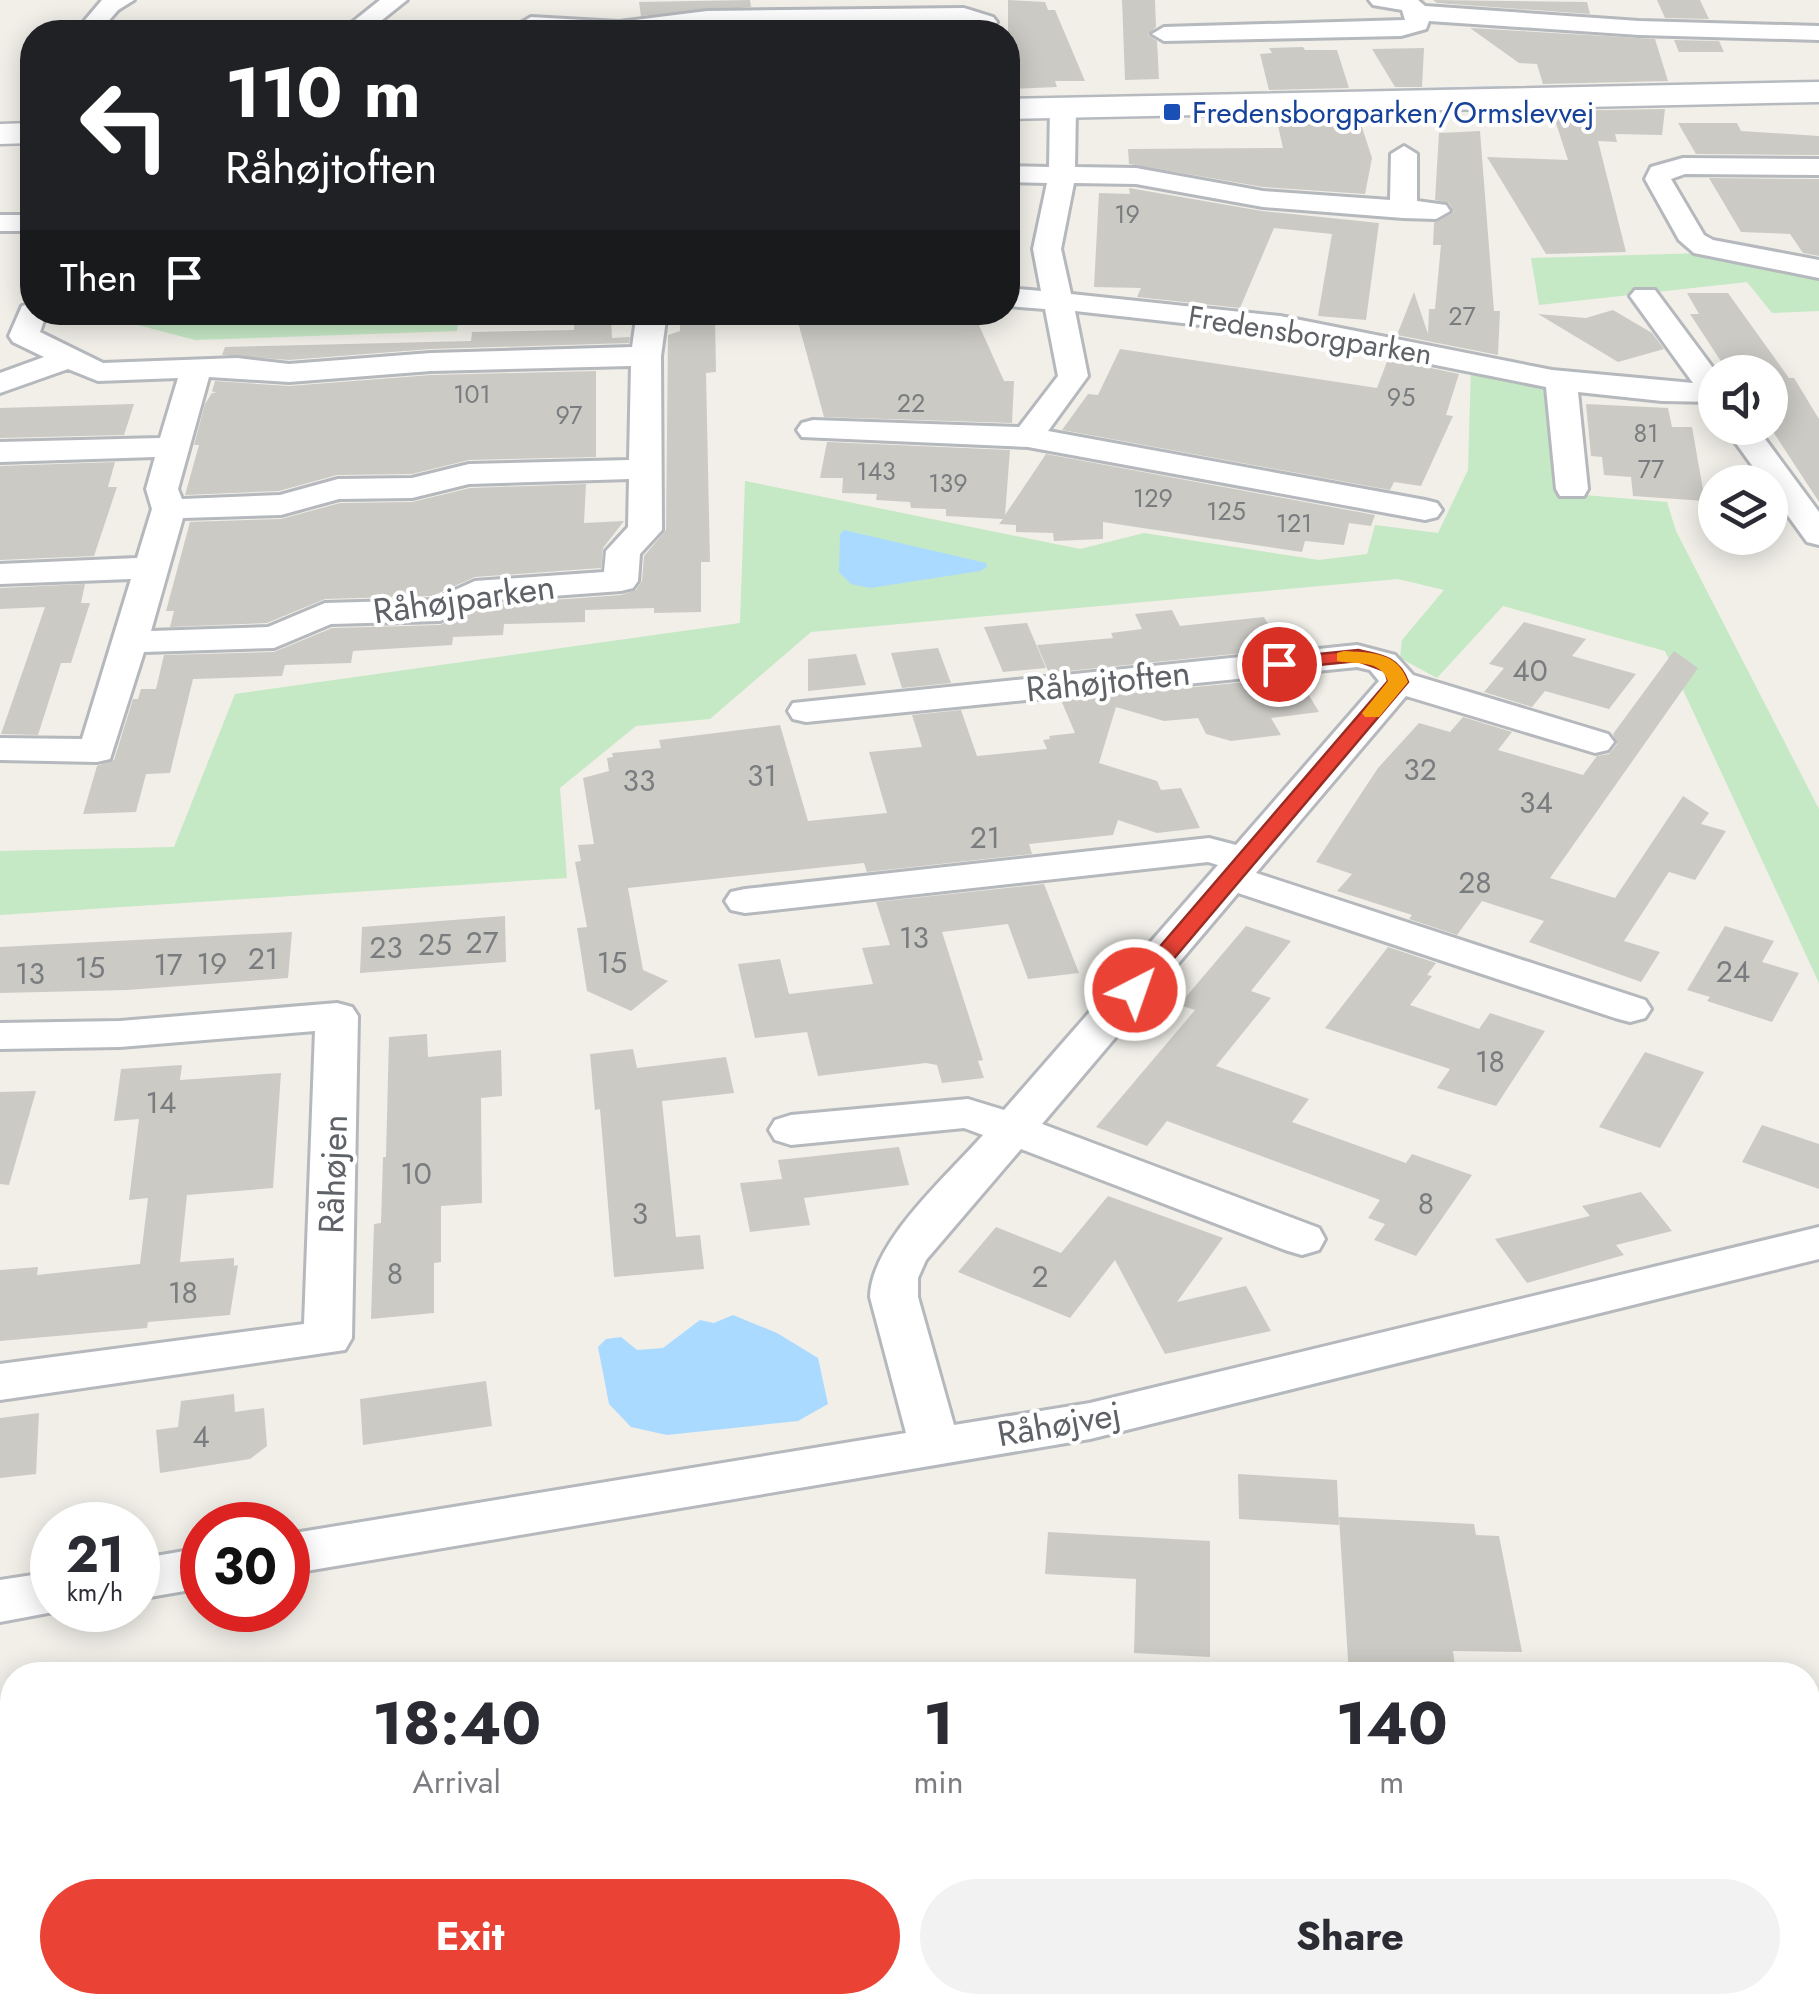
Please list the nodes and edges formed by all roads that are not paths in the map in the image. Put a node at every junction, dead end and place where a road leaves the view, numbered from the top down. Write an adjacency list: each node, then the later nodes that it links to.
1 (122, 0): 6 (street)
2 (395, 0): 7 (street)
3 (1381, 0): 5 (street)
4 (1623, 0): 12 (street)
5 (1418, 13): 12 (street); 14 (street)
6 (97, 20)
7 (368, 20)
8 (691, 20): 9 (street)
9 (730, 20)
10 (876, 20): 11 (street)
11 (978, 20)
12 (1639, 28): 13 (street)
13 (1819, 33)
14 (1164, 34)
15 (1819, 96): 16 (street)
16 (1063, 108): 17 (street); 21 (street)
17 (1020, 109)
18 (1404, 154): 22 (street)
19 (1819, 167): 24 (street)
20 (1020, 174): 21 (street)
21 (1062, 174): 22 (street); 27 (street)
22 (1402, 210): 23 (street)
23 (1436, 211)
24 (1819, 269)
25 (1645, 296): 33 (street, Fredensborgparken)
26 (1020, 299): 27 (street, Fredensborgparken)
27 (1057, 302): 34 (street, Fredensborgparken); 38 (street)
28 (28, 325): 31 (street)
29 (650, 325): 30 (street, Råhøjparken)
30 (646, 356): 32 (street); 42 (street, Råhøjparken)
31 (69, 358): 32 (street); 35 (street)
32 (196, 368): 40 (street)
33 (1698, 369)
34 (1561, 378): 36 (street, Fredensborgparken); 43 (street)
35 (0, 384)
36 (1698, 392)
37 (813, 430): 38 (street)
38 (1028, 437): 45 (street)
39 (1753, 445): 46 (street)
40 (173, 447): 41 (street); 44 (street)
41 (0, 452)
42 (645, 470): 44 (street); 49 (street, Råhøjparken)
43 (1572, 489)
44 (168, 509): 47 (street)
45 (1425, 510)
46 (1819, 535)
47 (152, 568): 48 (street); 49 (street)
48 (0, 574)
49 (131, 642): 53 (street)
50 (1398, 682): 51 (street, Råhøjtoften); 52 (street, Råhøjtoften); 54 (street)
51 (806, 711)
52 (1595, 742)
53 (0, 750)
54 (1239, 870): 55 (street); 56 (street); 58 (street)
55 (745, 902)
56 (1630, 1010)
57 (0, 1036): 62 (street, Råhøjen)
58 (1014, 1129): 59 (street); 60 (street); 63 (street)
59 (791, 1130)
60 (1302, 1238)
61 (1819, 1243): 63 (street, Råhøjvej)
62 (0, 1382)
63 (934, 1444): 64 (street, Råhøjvej)
64 (310, 1550)
65 (30, 1596): 66 (street)
66 (0, 1601)

